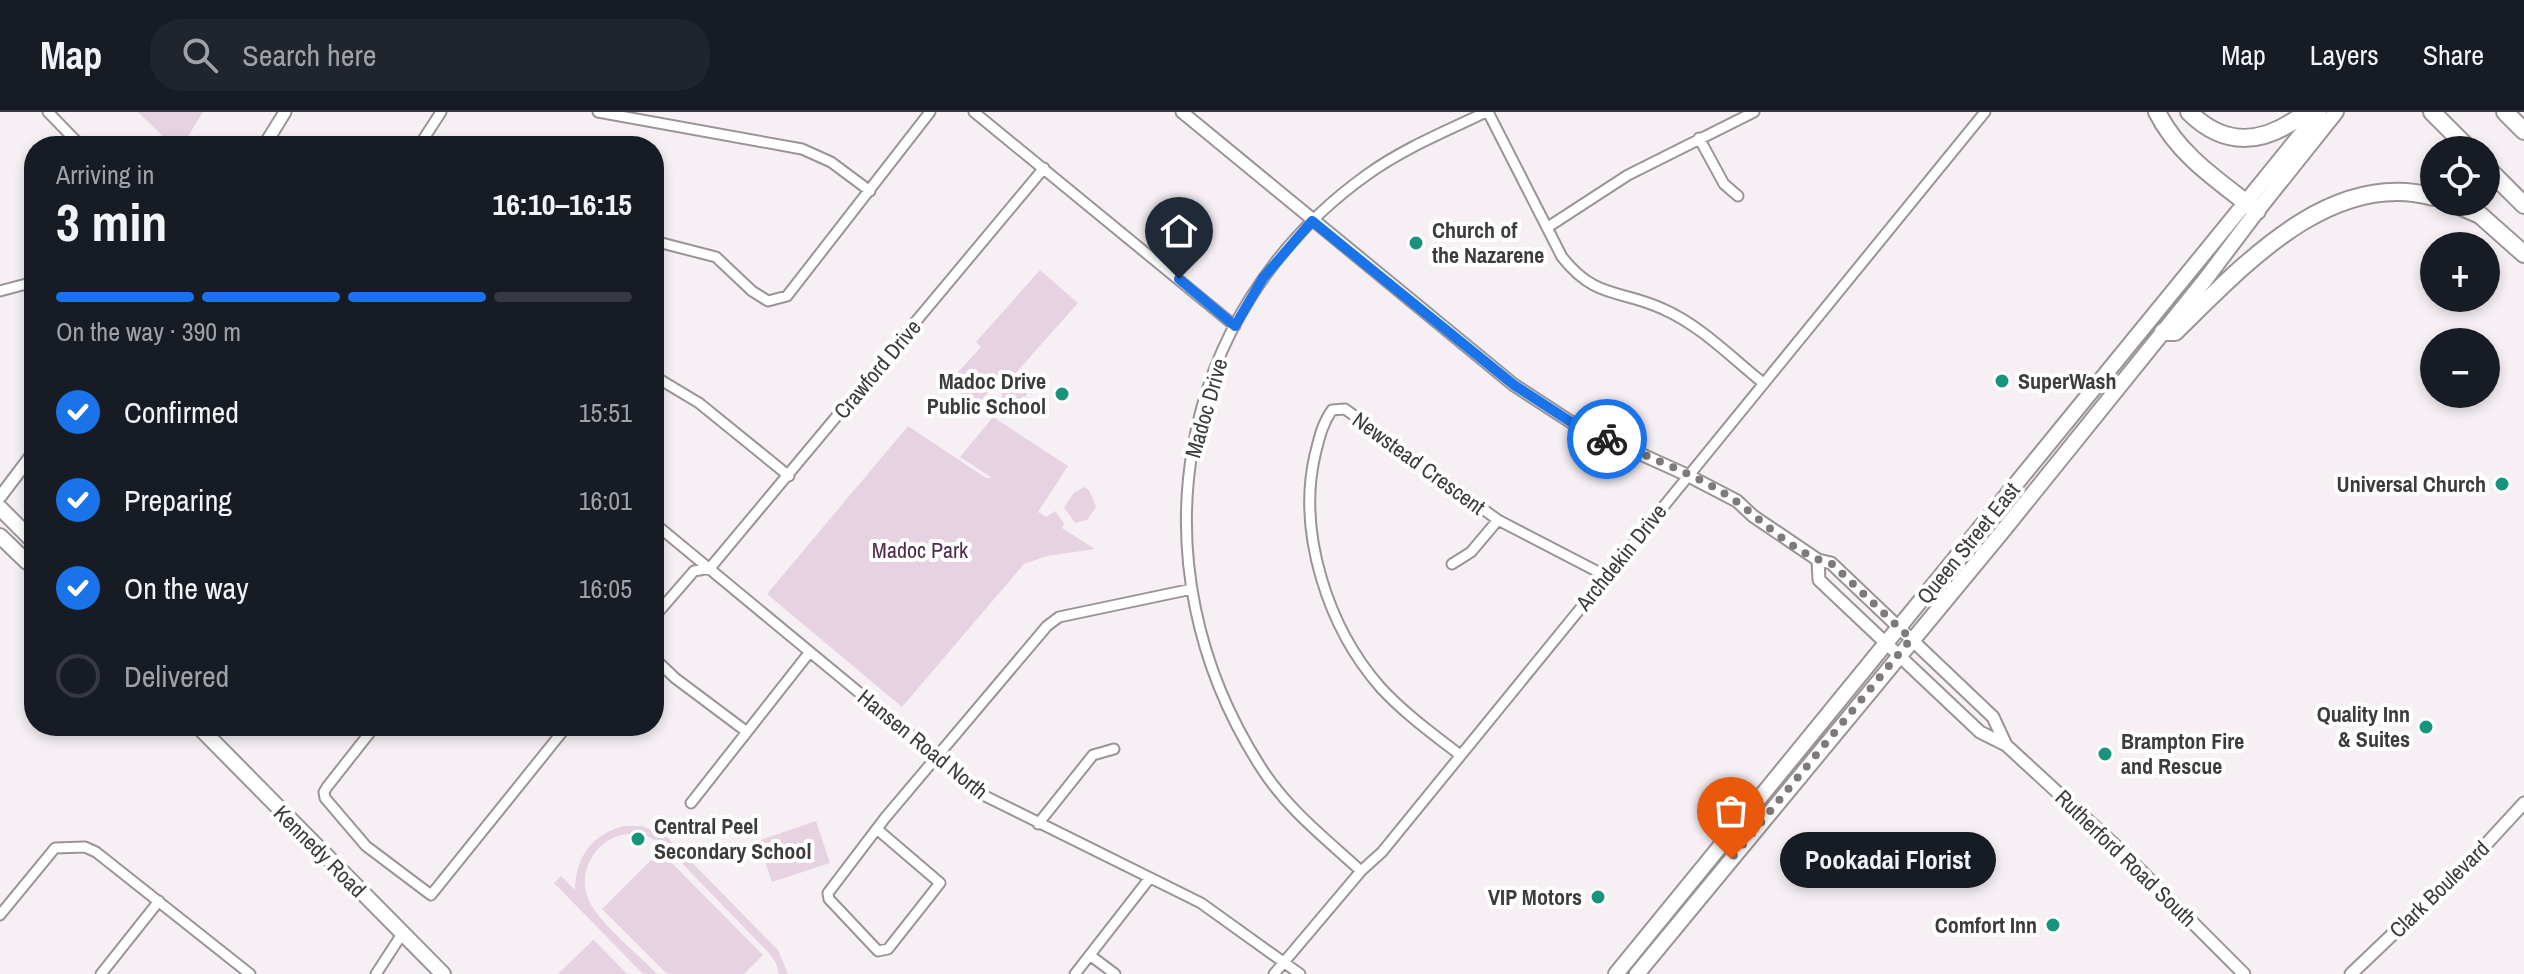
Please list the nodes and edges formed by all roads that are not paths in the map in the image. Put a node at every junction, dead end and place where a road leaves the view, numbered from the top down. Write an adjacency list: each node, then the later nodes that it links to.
1 (48, 112): 19 (street)
2 (285, 112): 20 (street)
3 (441, 112): 21 (street)
4 (598, 112): 26 (street)
5 (930, 112): 26 (street)
6 (974, 112): 24 (street)
7 (1182, 112): 32 (street, Rutherford Road South)
8 (1487, 112): 32 (street, Madoc Drive); 33 (street)
9 (1754, 112): 23 (street)
10 (1985, 112): 41 (street, Archdekin Drive)
11 (2157, 112): 30 (highway)
12 (2189, 112): 13 (highway)
13 (2306, 112)
14 (2319, 112): 30 (main road, Queen Street East)
15 (2336, 112): 30 (main road, Queen Street East)
16 (2432, 112): 22 (highway)
17 (2505, 112): 18 (highway)
18 (2524, 131)
19 (71, 136)
20 (270, 136)
21 (425, 136)
22 (2456, 136)
23 (1699, 138): 28 (street); 33 (street)
24 (1044, 168): 38 (street); 44 (street, Crawford Drive)
25 (2500, 181): 29 (highway)
26 (870, 191): 34 (street)
27 (2420, 195): 39 (highway)
28 (1738, 196)
29 (2524, 205)
30 (2252, 206): 39 (main road, Queen Street East); 58 (main road, Queen Street East)
31 (2481, 216): 35 (highway)
32 (1312, 221): 38 (street, Madoc Drive); 43 (street, Rutherford Road South)
33 (1548, 227): 41 (street)
34 (664, 244)
35 (2524, 254)
36 (24, 285): 37 (street)
37 (0, 291)
38 (1235, 326): 56 (street, Madoc Drive)
39 (2163, 332): 59 (main road, Queen Street East)
40 (664, 382): 44 (street)
41 (1762, 382): 43 (street, Archdekin Drive)
42 (24, 465): 45 (street)
43 (1687, 475): 52 (street, Rutherford Road South); 55 (street, Archdekin Drive)
44 (789, 476): 54 (street, Crawford Drive)
45 (0, 497)
46 (0, 508): 49 (main road)
47 (1498, 520): 53 (street); 55 (street, Newstead Crescent); 70 (street, Newstead Crescent)
48 (664, 531): 54 (street, Hansen Road North)
49 (24, 532)
50 (0, 536): 51 (main road)
51 (24, 559)
52 (1818, 560): 58 (street, Rutherford Road South); 60 (street, Rutherford Road South)
53 (1452, 564)
54 (710, 568): 57 (street, Crawford Drive); 61 (street, Hansen Road North)
55 (1606, 576): 70 (street, Archdekin Drive)
56 (1192, 589): 71 (street); 76 (street, Madoc Drive)
57 (664, 606)
58 (1899, 627): 59 (street, Rutherford Road South); 60 (main road, Queen Street East)
59 (1911, 639): 62 (main road, Queen Street East); 68 (street, Rutherford Road South)
60 (1885, 643): 62 (street, Rutherford Road South); 91 (main road, Queen Street East)
61 (809, 653): 64 (street); 71 (street, Hansen Road North)
62 (1898, 656): 68 (street, Rutherford Road South); 92 (main road, Queen Street East)
63 (664, 668): 64 (street)
64 (747, 732): 72 (street)
65 (208, 736): 80 (main road, Kennedy Road)
66 (367, 736): 67 (street)
67 (559, 736)
68 (2006, 745): 93 (street, Rutherford Road South)
69 (1114, 749): 74 (street)
70 (1460, 755): 76 (street, Archdekin Drive)
71 (937, 758): 74 (street, Hansen Road North); 75 (street)
72 (691, 803)
73 (2524, 803): 94 (street, Clark Boulevard)
74 (1038, 824): 77 (street, Hansen Road North)
75 (878, 830): 75 (street)
76 (1361, 871): 82 (street, Archdekin Drive)
77 (1149, 879): 81 (street); 82 (street, Hansen Road North)
78 (159, 901): 79 (street); 83 (street); 84 (street)
79 (0, 915)
80 (402, 934): 85 (street); 86 (main road, Kennedy Road)
81 (1091, 956): 87 (street); 88 (street)
82 (1283, 962): 89 (street, Archdekin Drive); 90 (street, Hansen Road North)
83 (101, 974)
84 (250, 974)
85 (376, 974)
86 (443, 974)
87 (1075, 974)
88 (1115, 974)
89 (1274, 974)
90 (1300, 974)
91 (1616, 974)
92 (1637, 974)
93 (2244, 974)
94 (2351, 974)

